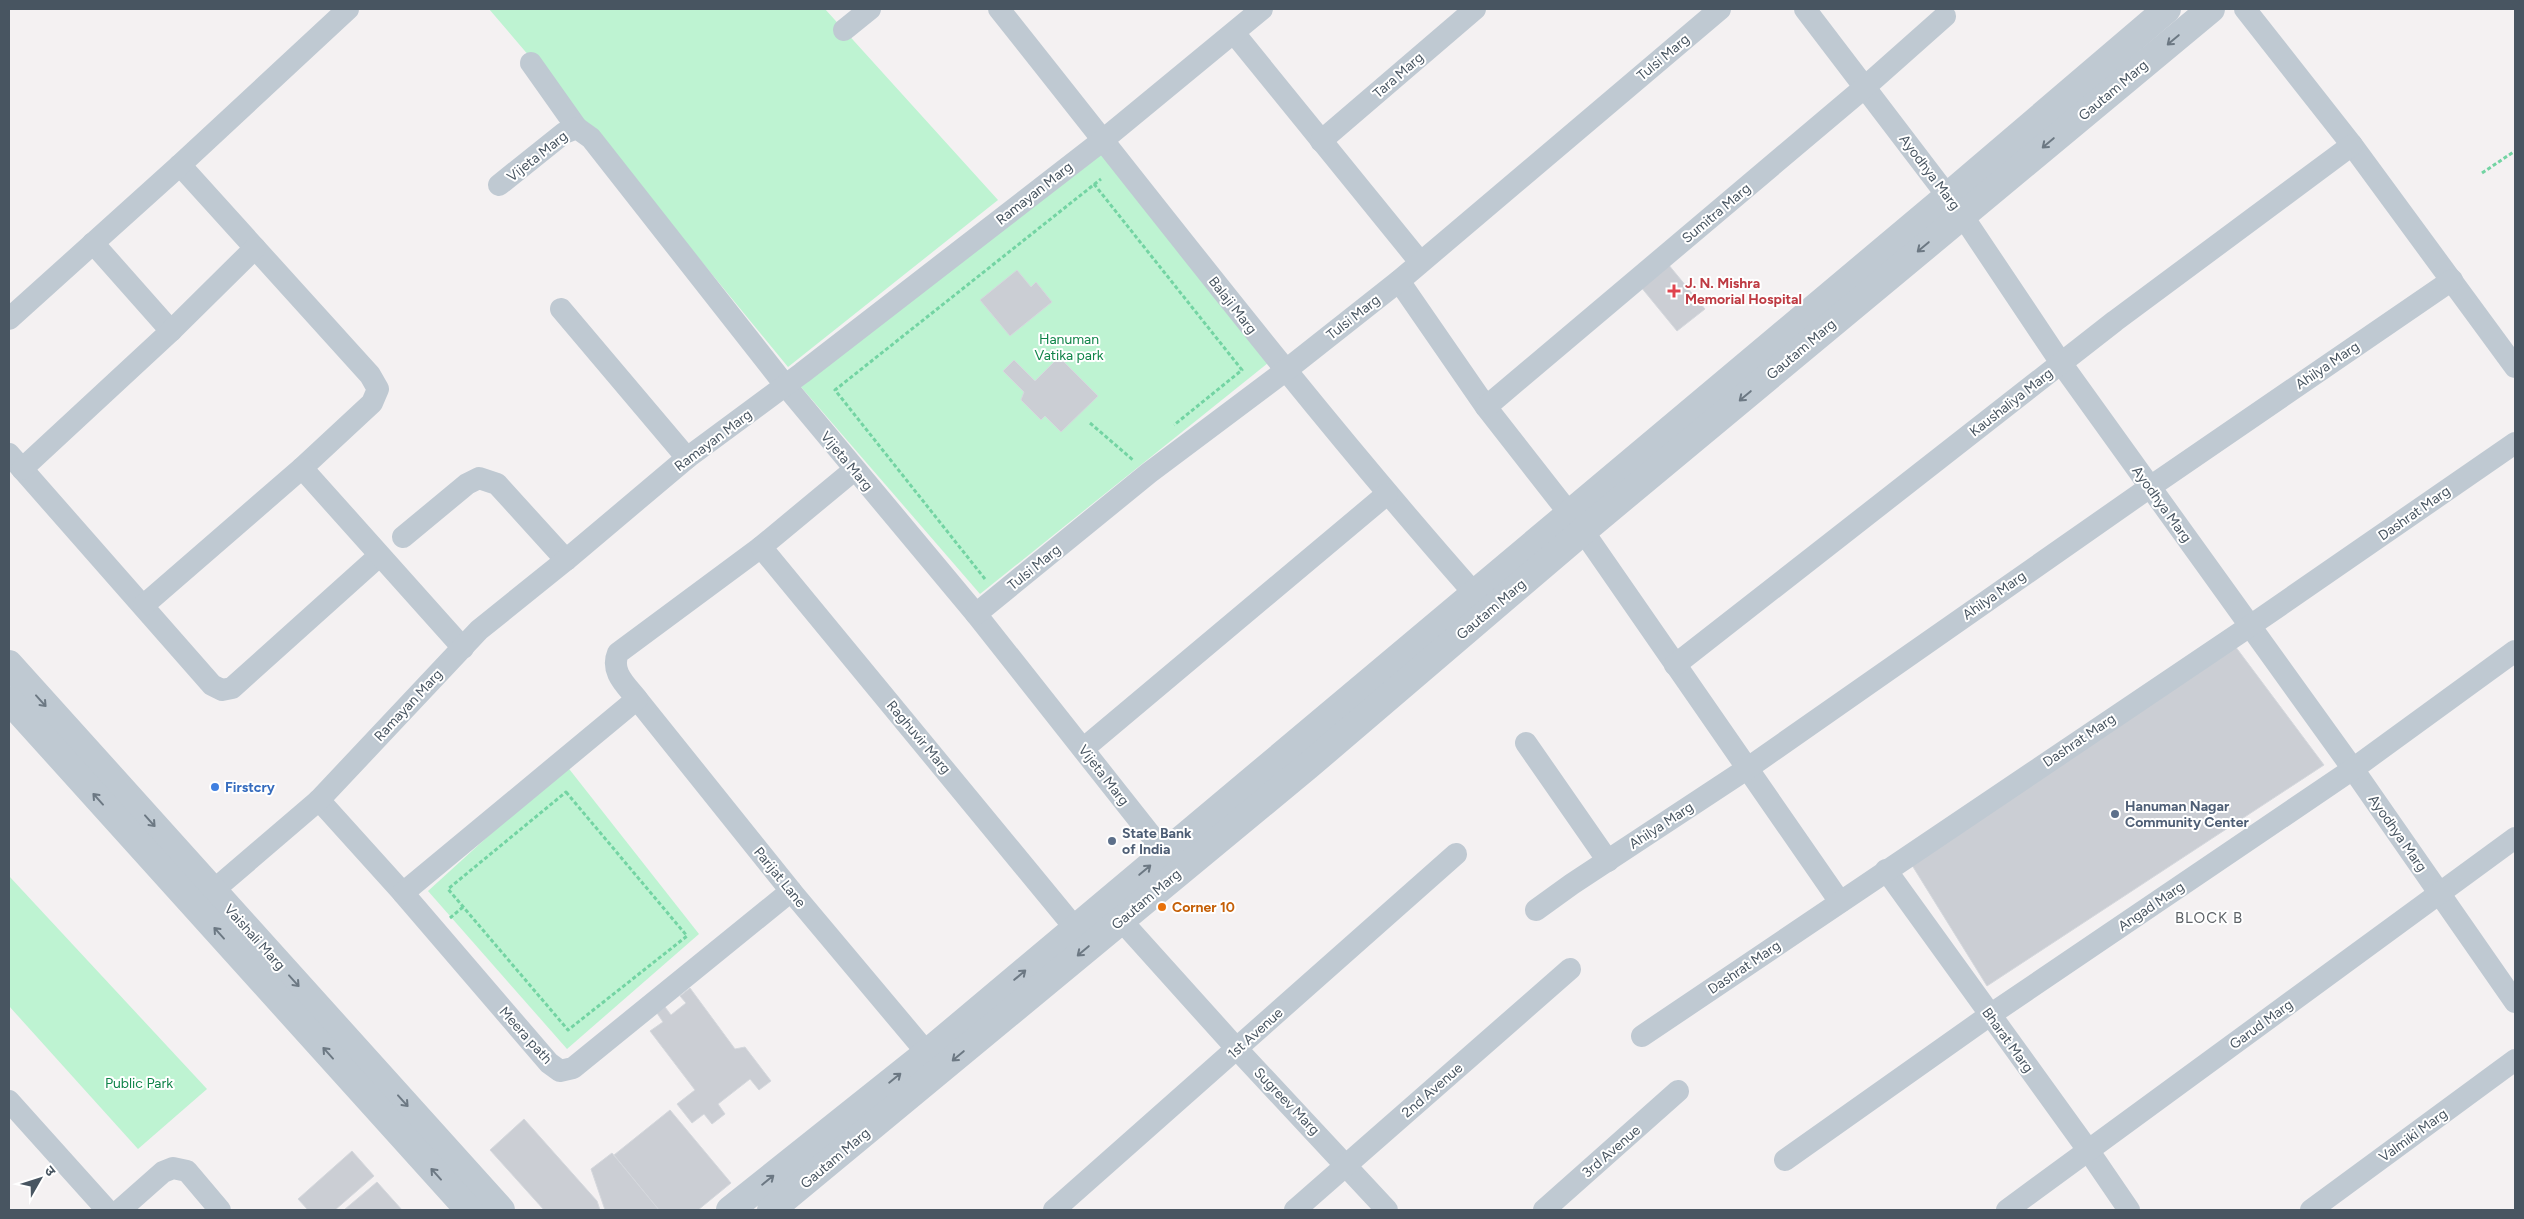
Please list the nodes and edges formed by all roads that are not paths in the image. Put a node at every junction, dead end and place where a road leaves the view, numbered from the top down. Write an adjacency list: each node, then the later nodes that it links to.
1 (348, 9): 20 (street)
2 (870, 9): 12 (street)
3 (999, 9): 17 (street, Balaji Marg)
4 (1262, 9): 13 (street, Ramayan Marg)
5 (1475, 9): 18 (street, Tara Marg)
6 (1720, 9): 25 (street, Tulsi Marg)
7 (1805, 9): 15 (street, Ayodhya Marg)
8 (2167, 9): 22 (street, Gautam Marg)
9 (2211, 9): 22 (street, Gautam Marg, one-way to 22)
10 (2245, 9): 19 (street)
11 (1944, 16): 15 (street, Sumitra Marg)
12 (844, 30)
13 (1234, 33): 17 (street, Ramayan Marg); 18 (street)
14 (531, 63): 16 (street)
15 (1865, 87): 22 (street, Ayodhya Marg); 35 (street, Sumitra Marg)
16 (577, 128): 21 (street, Vijeta Marg); 34 (street, Vijeta Marg)
17 (1104, 140): 33 (street, Balaji Marg); 34 (street, Ramayan Marg)
18 (1321, 141): 25 (street)
19 (2352, 145): 26 (street); 31 (street, Kaushaliya Marg)
20 (180, 165): 23 (street); 24 (street)
21 (499, 185)
22 (1955, 205): 31 (street, Ayodhya Marg); 43 (street, Gautam Marg)
23 (93, 243): 29 (street); 30 (street)
24 (255, 248): 30 (street); 39 (street)
25 (1420, 262): 27 (street, Tulsi Marg)
26 (2452, 280): 32 (street); 41 (street, Ahilya Marg)
27 (1399, 281): 33 (street, Tulsi Marg); 35 (street)
28 (561, 309): 37 (street)
29 (9, 319)
30 (171, 331): 38 (street)
31 (2061, 363): 41 (street, Ayodhya Marg); 55 (street, Kaushaliya Marg)
32 (2515, 366)
33 (1285, 371): 42 (street, Balaji Marg); 50 (street, Tulsi Marg)
34 (784, 386): 37 (street, Ramayan Marg); 40 (street, Vijeta Marg)
35 (1486, 407): 43 (street)
36 (2515, 443): 51 (street, Dashrat Marg)
37 (687, 458): 47 (street, Ramayan Marg)
38 (15, 462): 49 (street)
39 (302, 468): 46 (street); 49 (street)
40 (854, 470): 45 (street); 50 (street, Vijeta Marg)
41 (2150, 487): 51 (street, Ayodhya Marg); 60 (street, Ahilya Marg)
42 (1387, 494): 48 (street, Balaji Marg); 59 (street)
43 (1576, 522): 48 (street, Gautam Marg); 55 (street); 66 (street, Gautam Marg)
44 (404, 538): 47 (street)
45 (761, 547): 56 (street, Parijat Lane); 75 (street, Raghuvir Marg)
46 (379, 556): 49 (street); 52 (street)
47 (566, 560): 52 (street, Ramayan Marg)
48 (1474, 593): 66 (street, Gautam Marg)
49 (144, 605)
50 (976, 614): 59 (street, Vijeta Marg)
51 (2250, 626): 61 (street, Ayodhya Marg); 67 (street, Dashrat Marg)
52 (463, 648): 62 (street, Ramayan Marg)
53 (2515, 651): 61 (street, Angad Marg)
54 (9, 664): 71 (street, Vaishali Marg, one-way to 71)
55 (1675, 665): 60 (street)
56 (637, 699): 68 (street, Parijat Lane); 69 (street)
57 (9, 700): 71 (street, Vaishali Marg, one-way to 57)
58 (1526, 743): 65 (street)
59 (1083, 749): 66 (street, Vijeta Marg)
60 (1748, 768): 65 (street, Ahilya Marg); 72 (street)
61 (2353, 769): 70 (street, Ayodhya Marg); 78 (street, Angad Marg)
62 (319, 800): 69 (street, Meera path); 71 (street, Ramayan Marg)
63 (2515, 838): 70 (street, Garud Marg)
64 (1456, 854): 80 (street, 1st Avenue)
65 (1608, 861): 73 (street, Ahilya Marg)
66 (1172, 862): 74 (street, Gautam Marg)
67 (1886, 870): 72 (street, Dashrat Marg); 78 (street, Bharat Marg)
68 (791, 891): 69 (street, Meera path); 81 (street, Parijat Lane)
69 (403, 893)
70 (2441, 894): 77 (street, Ayodhya Marg); 85 (street, Garud Marg)
71 (204, 898): 91 (street, Vaishali Marg, one-way to 71); 92 (street, Vaishali Marg, one-way to 92)
72 (1840, 902): 79 (street, Dashrat Marg)
73 (1536, 910)
74 (1113, 912): 75 (street, Gautam Marg); 80 (street, Sugreev Marg); 94 (street, Gautam Marg, one-way to 94)
75 (1075, 928): 81 (street, Gautam Marg, one-way to 75)
76 (1570, 969): 87 (street, 2nd Avenue)
77 (2515, 1002)
78 (1990, 1015): 85 (street, Bharat Marg); 86 (street, Angad Marg)
79 (1642, 1036)
80 (1237, 1049): 87 (street, Sugreev Marg); 95 (street, 1st Avenue)
81 (927, 1053): 93 (street, Gautam Marg, one-way to 81)
82 (2515, 1060): 101 (street, Valmiki Marg)
83 (1678, 1092): 98 (street, 3rd Avenue)
84 (9, 1102): 88 (street)
85 (2088, 1150): 99 (street, Garud Marg); 100 (street, Bharat Marg)
86 (1785, 1160)
87 (1346, 1164): 96 (street, 2nd Avenue); 97 (street, Sugreev Marg)
88 (107, 1210)
89 (120, 1210): 90 (street)
90 (220, 1210)
91 (469, 1210)
92 (501, 1210)
93 (730, 1210)
94 (771, 1210)
95 (1054, 1210)
96 (1295, 1210)
97 (1388, 1210)
98 (1544, 1210)
99 (2007, 1210)
100 (2129, 1210)
101 (2311, 1210)

